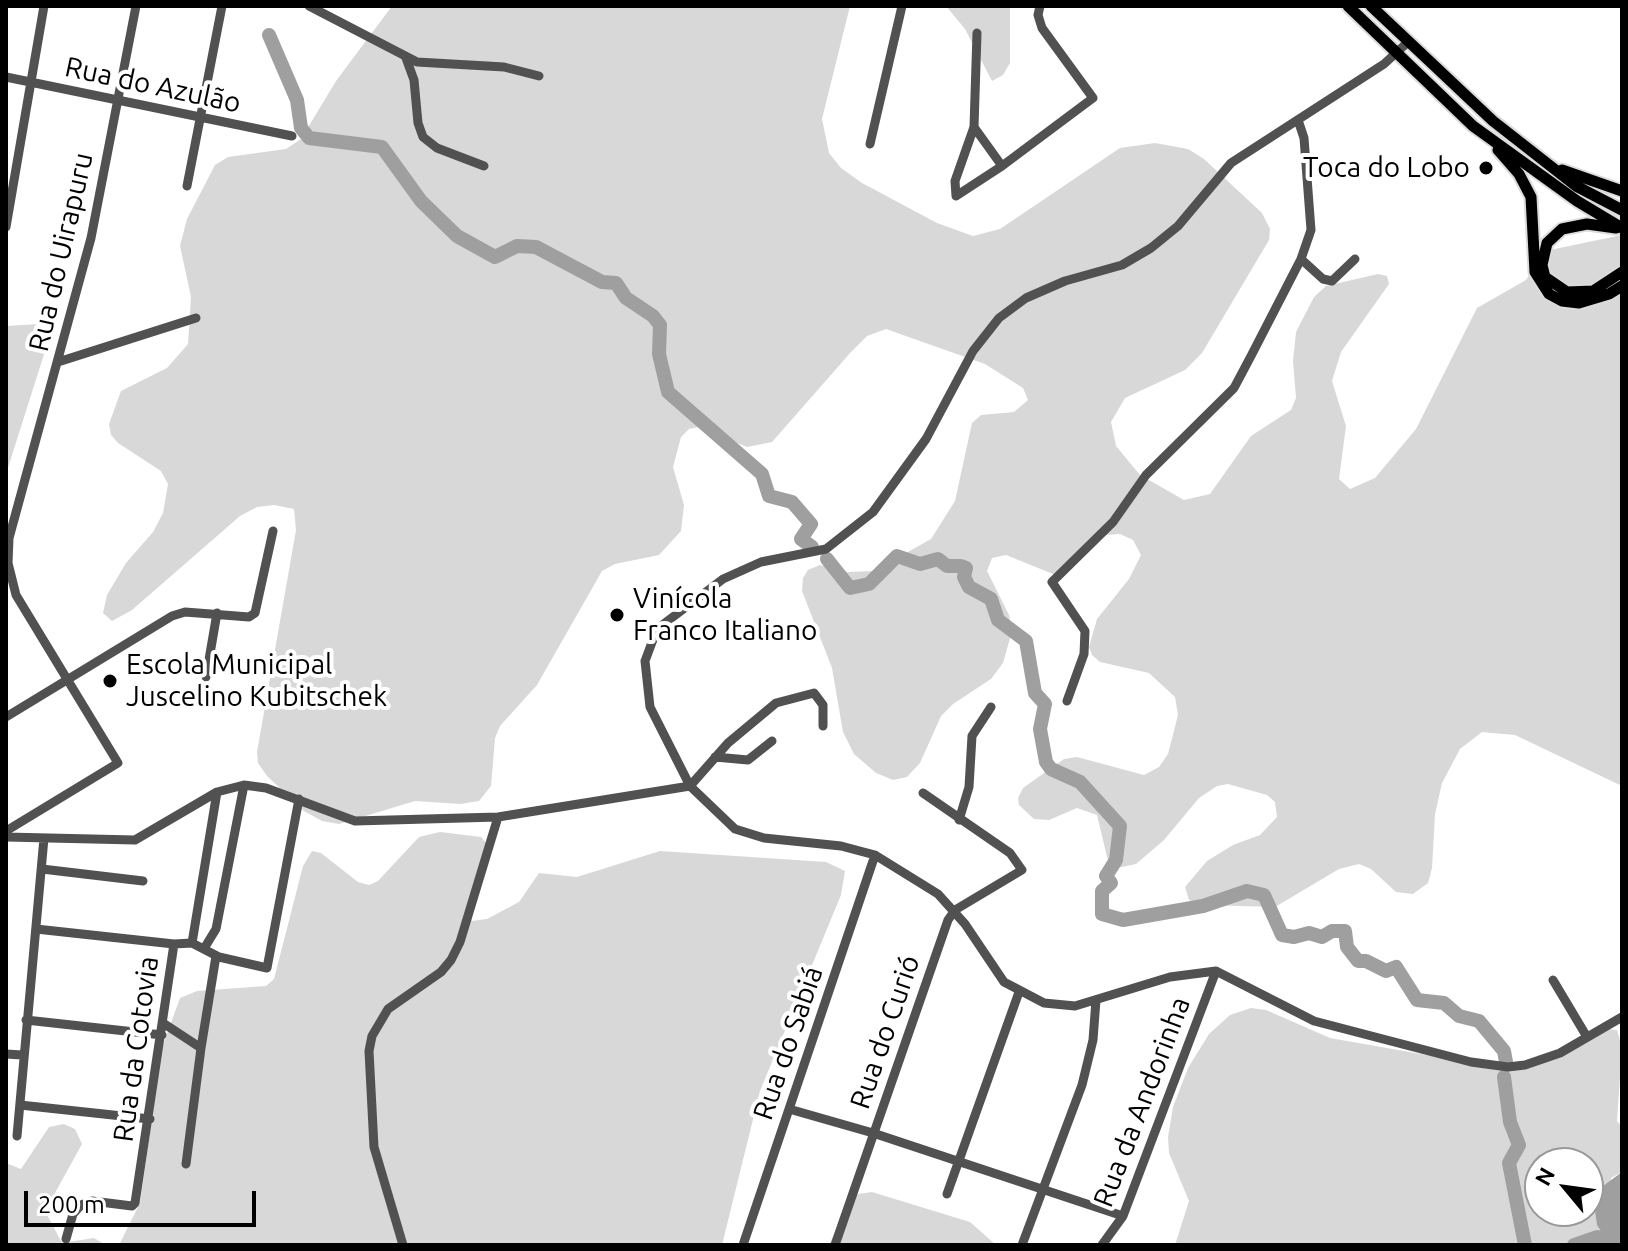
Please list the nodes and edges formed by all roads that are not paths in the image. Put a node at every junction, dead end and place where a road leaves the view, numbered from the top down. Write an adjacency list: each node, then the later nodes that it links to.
1 (44, 6): 15 (street)
2 (136, 6): 16 (street, Rua do Uirapuru)
3 (222, 6): 17 (street)
4 (309, 6): 12 (street)
5 (902, 6): 22 (street)
6 (1040, 6): 24 (street)
7 (1348, 6): 11 (main road)
8 (1371, 6): 10 (main road)
9 (977, 33): 19 (street)
10 (1408, 42): 11 (street); 25 (main road)
11 (1396, 54): 18 (street); 21 (main road)
12 (406, 58): 13 (street); 23 (street)
13 (539, 76)
14 (6, 77): 15 (street, Rua do Azulão)
15 (31, 83): 16 (street, Rua do Azulão); 29 (street)
16 (117, 99): 17 (street, Rua do Azulão); 36 (street, Rua do Uirapuru)
17 (201, 116): 20 (street, Rua do Azulão); 26 (street)
18 (1298, 120): 31 (street); 50 (street)
19 (974, 127): 24 (street); 24 (street)
20 (292, 136)
21 (1487, 137): 30 (main road); 34 (main road)
22 (870, 144)
23 (484, 166)
24 (1002, 166)
25 (1553, 167): 27 (main road); 28 (main road)
26 (187, 186)
27 (1622, 191)
28 (1622, 210)
29 (6, 227)
30 (1622, 228): 33 (main road)
31 (1301, 259): 32 (street); 43 (street)
32 (1355, 259)
33 (1622, 272)
34 (1622, 286)
35 (196, 318): 36 (street)
36 (58, 362): 38 (street, Rua do Uirapuru)
37 (273, 531): 40 (street)
38 (16, 595): 39 (street); 42 (street, Rua do Uirapuru)
39 (6, 601)
40 (217, 613): 41 (street); 42 (street)
41 (206, 677)
42 (67, 681): 45 (street); 56 (street, Rua do Uirapuru)
43 (1067, 701)
44 (991, 707): 55 (street)
45 (6, 717)
46 (823, 726): 48 (street)
47 (772, 741): 48 (street)
48 (715, 757): 50 (street)
49 (244, 785): 51 (street); 53 (street); 65 (street)
50 (690, 786): 54 (street); 58 (street)
51 (217, 792): 57 (street); 63 (street)
52 (923, 793): 55 (street)
53 (299, 799): 54 (street); 66 (street)
54 (498, 817): 90 (street)
55 (959, 820): 61 (street)
56 (6, 834): 57 (street)
57 (44, 838): 59 (street)
58 (875, 855): 61 (street); 80 (street, Rua do Sabiá)
59 (42, 869): 60 (street); 62 (street)
60 (143, 881)
61 (955, 910): 69 (street); 82 (street, Rua do Curió)
62 (36, 929): 64 (street); 72 (street)
63 (192, 943): 64 (street); 65 (street)
64 (174, 944): 73 (street, Rua da Cotovia)
65 (205, 947): 66 (street)
66 (216, 956): 76 (street)
67 (1216, 971): 70 (street); 75 (street); 88 (street, Rua da Andorinha)
68 (1553, 980): 75 (street)
69 (1019, 992): 70 (street); 84 (street)
70 (1096, 1000): 86 (street)
71 (1622, 1017): 75 (street)
72 (26, 1020): 74 (street); 78 (street)
73 (163, 1023): 74 (street, Rua da Cotovia); 76 (street)
74 (162, 1035): 81 (street, Rua da Cotovia)
75 (1587, 1037)
76 (201, 1048): 85 (street)
77 (6, 1054): 78 (street)
78 (22, 1055): 79 (street)
79 (20, 1105): 81 (street); 83 (street)
80 (789, 1109): 82 (street); 91 (street, Rua do Sabiá)
81 (150, 1119): 89 (street, Rua da Cotovia)
82 (873, 1133): 84 (street); 92 (street, Rua do Curió)
83 (17, 1136)
84 (958, 1162): 86 (street); 87 (street)
85 (186, 1164)
86 (1042, 1190): 88 (street); 93 (street)
87 (947, 1194)
88 (1123, 1216): 94 (street, Rua da Andorinha)
89 (66, 1239)
90 (403, 1245)
91 (743, 1245)
92 (835, 1245)
93 (1022, 1245)
94 (1102, 1245)

